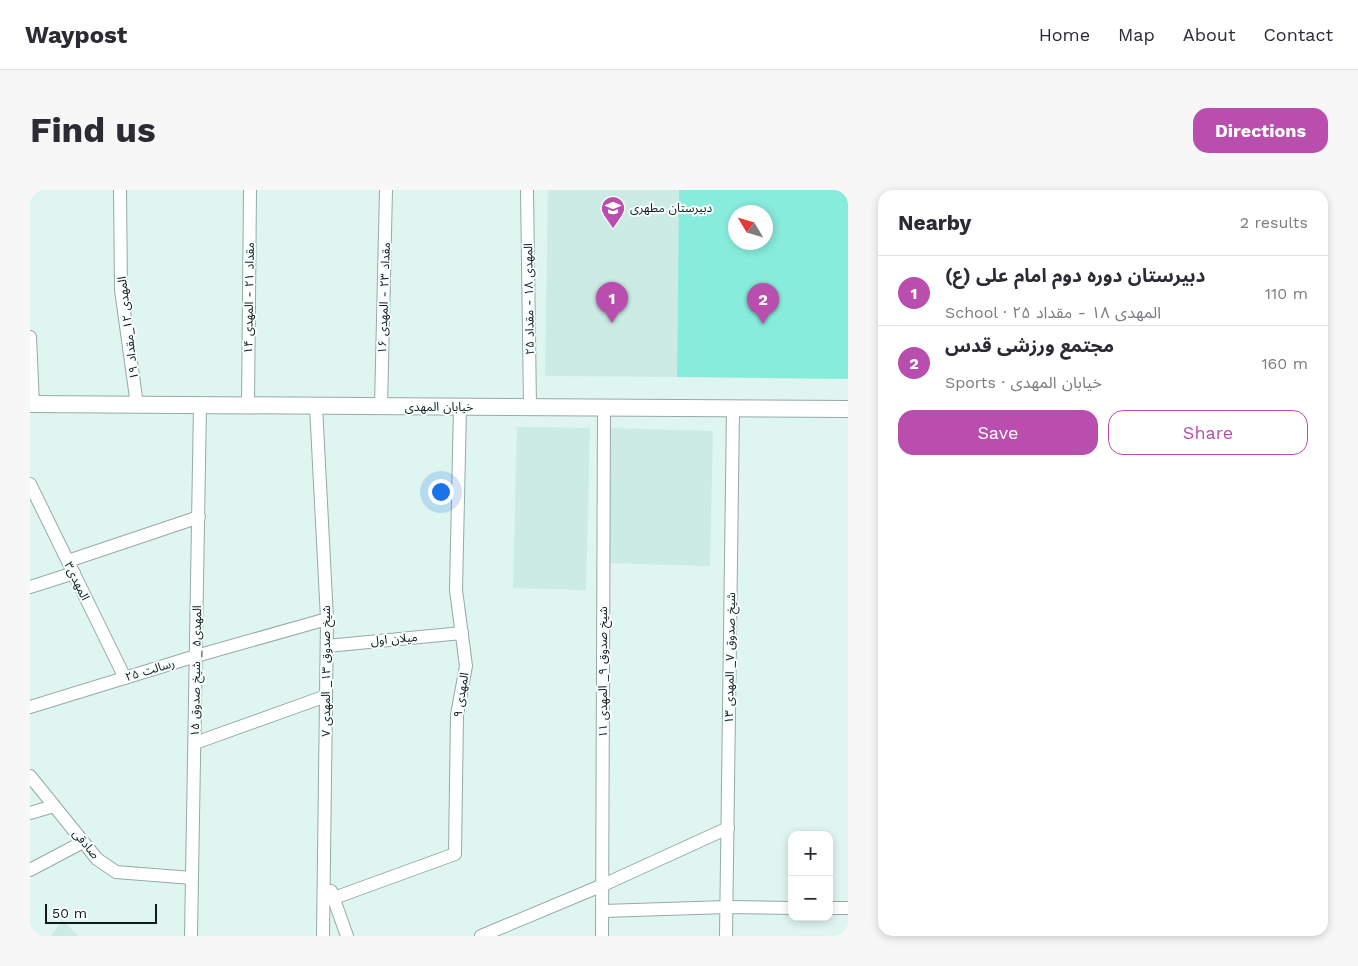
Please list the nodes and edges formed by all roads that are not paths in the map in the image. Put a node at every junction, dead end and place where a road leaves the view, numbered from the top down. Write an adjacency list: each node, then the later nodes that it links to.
1 (120, 190): 7 (street, المهدی ۱۲_مقداد ۱۹)
2 (250, 190): 9 (street, مقداد ۲۱ - المهدی ۱۴)
3 (386, 190): 11 (street, مقداد ۲۳ - المهدی ۱۶)
4 (527, 190): 13 (street, المهدی ۱۸ - مقداد ۲۵)
5 (30, 337): 6 (street)
6 (31, 404): 7 (street, خیابان المهدی)
7 (137, 405): 8 (street, خیابان المهدی)
8 (200, 405): 9 (street, خیابان المهدی); 18 (street, المهدی۵ _ شیخ صدوق ۱۵)
9 (248, 406): 10 (street, خیابان المهدی)
10 (316, 406): 11 (street, خیابان المهدی); 21 (street, شیخ صدوق ۱۳_ المهدی ۷)
11 (381, 406): 12 (street, خیابان المهدی)
12 (460, 407): 13 (street, خیابان المهدی); 22 (street, المهدی ۹)
13 (530, 407): 14 (street, خیابان المهدی)
14 (604, 408): 15 (street, خیابان المهدی); 37 (street, شیخ صدوق ۹_ المهدی ۱۱)
15 (733, 408): 16 (street, خیابان المهدی); 32 (street, شیخ صدوق ۷_ المهدی ۱۳)
16 (848, 409)
17 (30, 484): 19 (street, المهدی۳)
18 (198, 517): 19 (street); 24 (street, المهدی۵ _ شیخ صدوق ۱۵)
19 (71, 567): 20 (street); 25 (street, المهدی۳)
20 (30, 587)
21 (327, 619): 23 (street, شیخ صدوق ۱۳_ المهدی ۷); 24 (street, رسالت ۲۵)
22 (462, 633): 23 (street, میلان اول); 38 (street, المهدی ۹)
23 (327, 646): 26 (street, شیخ صدوق ۱۳_ المهدی ۷)
24 (196, 656): 25 (street, رسالت ۲۵); 28 (street, المهدی۵ _ شیخ صدوق ۱۵)
25 (125, 678): 27 (street, رسالت ۲۵)
26 (326, 696): 28 (street); 35 (street, شیخ صدوق ۱۳_ المهدی ۷)
27 (30, 707)
28 (195, 743): 36 (street, المهدی۵ _ شیخ صدوق ۱۵)
29 (30, 776): 30 (street, صادقی)
30 (54, 806): 31 (street); 33 (street, صادقی)
31 (30, 813)
32 (728, 828): 37 (street); 39 (street, شیخ صدوق ۷_ المهدی ۱۳)
33 (83, 842): 34 (street); 36 (street, صادقی)
34 (30, 870)
35 (324, 874): 38 (street); 45 (street, شیخ صدوق ۱۳_ المهدی ۷)
36 (192, 878): 44 (street, المهدی۵ _ شیخ صدوق ۱۵)
37 (603, 885): 43 (street, شیخ صدوق ۹_ المهدی ۱۱); 47 (street)
38 (334, 898): 46 (street)
39 (726, 907): 40 (street); 43 (street); 49 (street, شیخ صدوق ۷_ المهدی ۱۳)
40 (788, 908)
41 (833, 908): 42 (street)
42 (848, 908)
43 (602, 911): 48 (street, شیخ صدوق ۹_ المهدی ۱۱)
44 (192, 936)
45 (323, 936)
46 (347, 936)
47 (481, 936)
48 (602, 936)
49 (726, 936)

